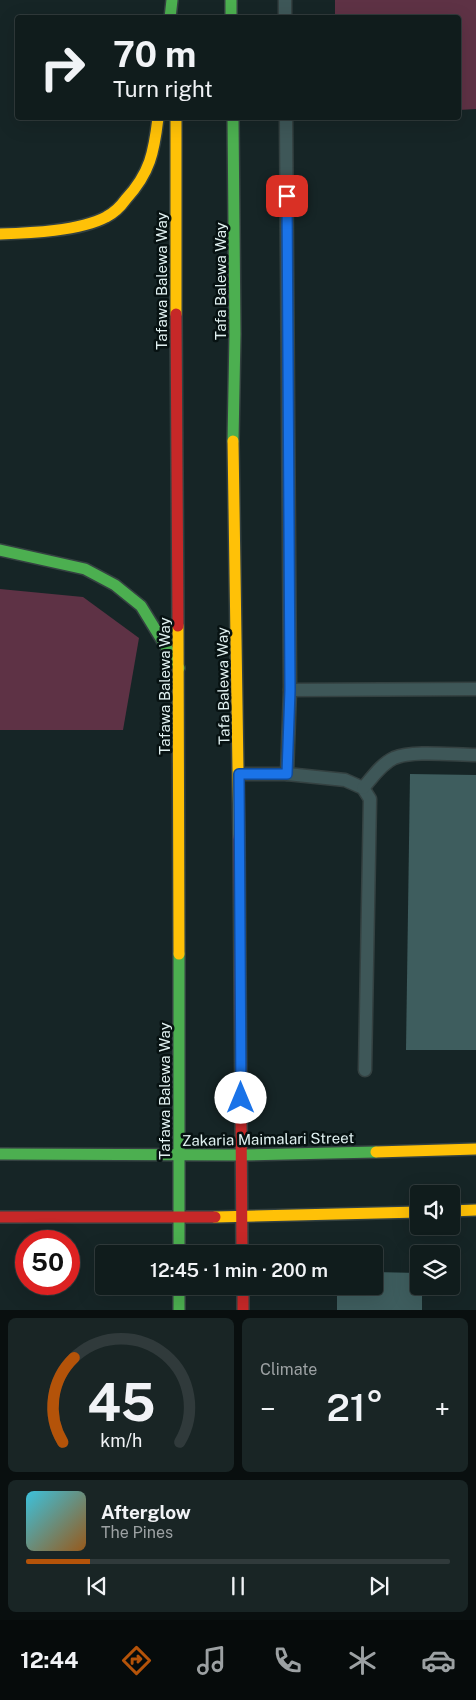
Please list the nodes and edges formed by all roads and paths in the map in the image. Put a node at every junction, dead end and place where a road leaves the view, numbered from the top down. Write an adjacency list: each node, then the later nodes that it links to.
1 (174, 0): 4 (main road); 5 (main road)
2 (231, 0): 6 (main road)
3 (285, 0): 7 (lane)
4 (171, 15)
5 (175, 15)
6 (231, 15)
7 (285, 15)
8 (158, 120): 12 (main road)
9 (176, 120): 14 (main road, Tafawa Balewa Way)
10 (233, 120): 18 (main road, Tafa Balewa Way)
11 (286, 120): 16 (lane)
12 (0, 234)
13 (0, 550): 14 (main road)
14 (180, 668): 25 (main road, Tafawa Balewa Way)
15 (476, 689): 16 (lane)
16 (290, 690): 19 (lane)
17 (476, 755): 20 (lane)
18 (239, 774): 19 (lane); 24 (main road, Tafa Balewa Way)
19 (287, 774): 20 (lane)
20 (363, 788): 21 (lane)
21 (365, 1070)
22 (476, 1149): 24 (main road, Zakaria Maimalari Street)
23 (0, 1154): 25 (main road, Zakaria Maimalari Street)
24 (242, 1155): 25 (main road, Zakaria Maimalari Street); 30 (main road, Tafa Balewa Way)
25 (179, 1156): 29 (main road, Tafawa Balewa Way)
26 (476, 1210): 27 (main road)
27 (460, 1211)
28 (410, 1212): 30 (main road)
29 (179, 1216): 30 (main road); 31 (main road); 32 (main road, Tafawa Balewa Way)
30 (242, 1216): 33 (main road, Tafa Balewa Way)
31 (0, 1217)
32 (179, 1245)
33 (242, 1245)
34 (179, 1295): 36 (main road)
35 (242, 1295): 37 (main road)
36 (179, 1310)
37 (243, 1310)

